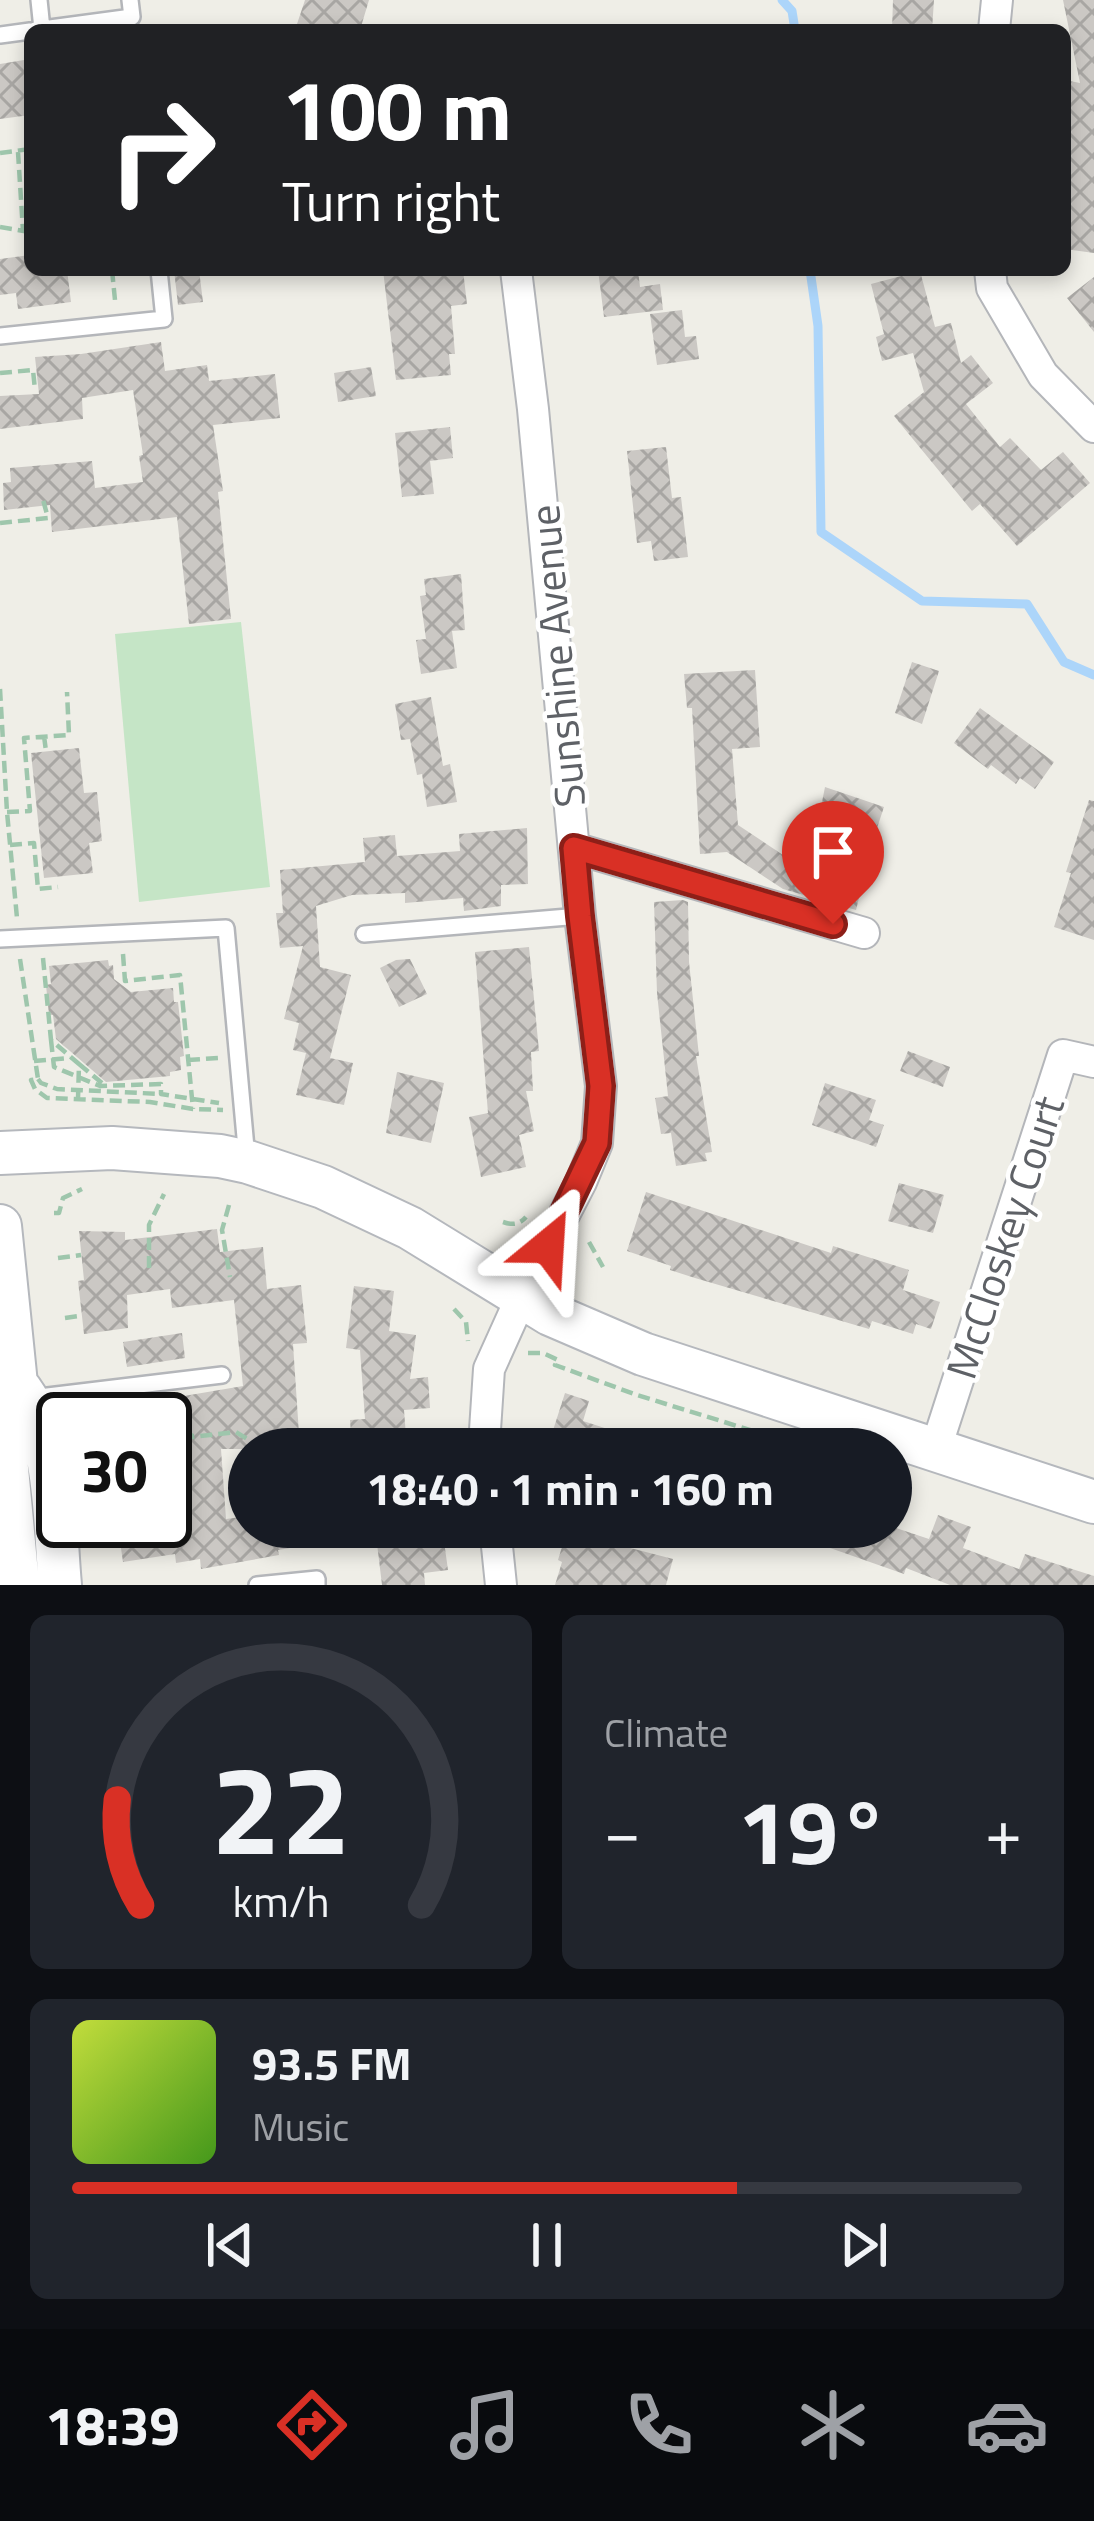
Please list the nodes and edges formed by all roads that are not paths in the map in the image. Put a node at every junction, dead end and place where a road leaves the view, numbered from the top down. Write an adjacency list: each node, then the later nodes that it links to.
1 (130, 0): 2 (lane)
2 (77, 24)
3 (160, 276): 6 (lane)
4 (517, 276): 8 (street, Sunshine Avenue)
5 (991, 276): 7 (street)
6 (0, 336)
7 (1094, 428)
8 (574, 848): 9 (street, Sunshine Avenue); 10 (street)
9 (580, 916): 11 (lane); 17 (street, Sunshine Avenue)
10 (864, 933)
11 (364, 934)
12 (0, 939): 15 (lane)
13 (1094, 1062): 21 (street, McCloskey Court)
14 (0, 1153): 15 (street)
15 (248, 1162): 17 (street)
16 (0, 1226): 19 (street)
17 (520, 1298): 20 (street, Sunshine Avenue); 21 (street)
18 (222, 1375): 19 (lane)
19 (22, 1391): 24 (street); 25 (street)
20 (485, 1428)
21 (935, 1451): 22 (street)
22 (1094, 1502)
23 (497, 1548): 28 (street)
24 (12, 1581)
25 (60, 1585)
26 (257, 1585): 27 (lane)
27 (317, 1585)
28 (501, 1585)

